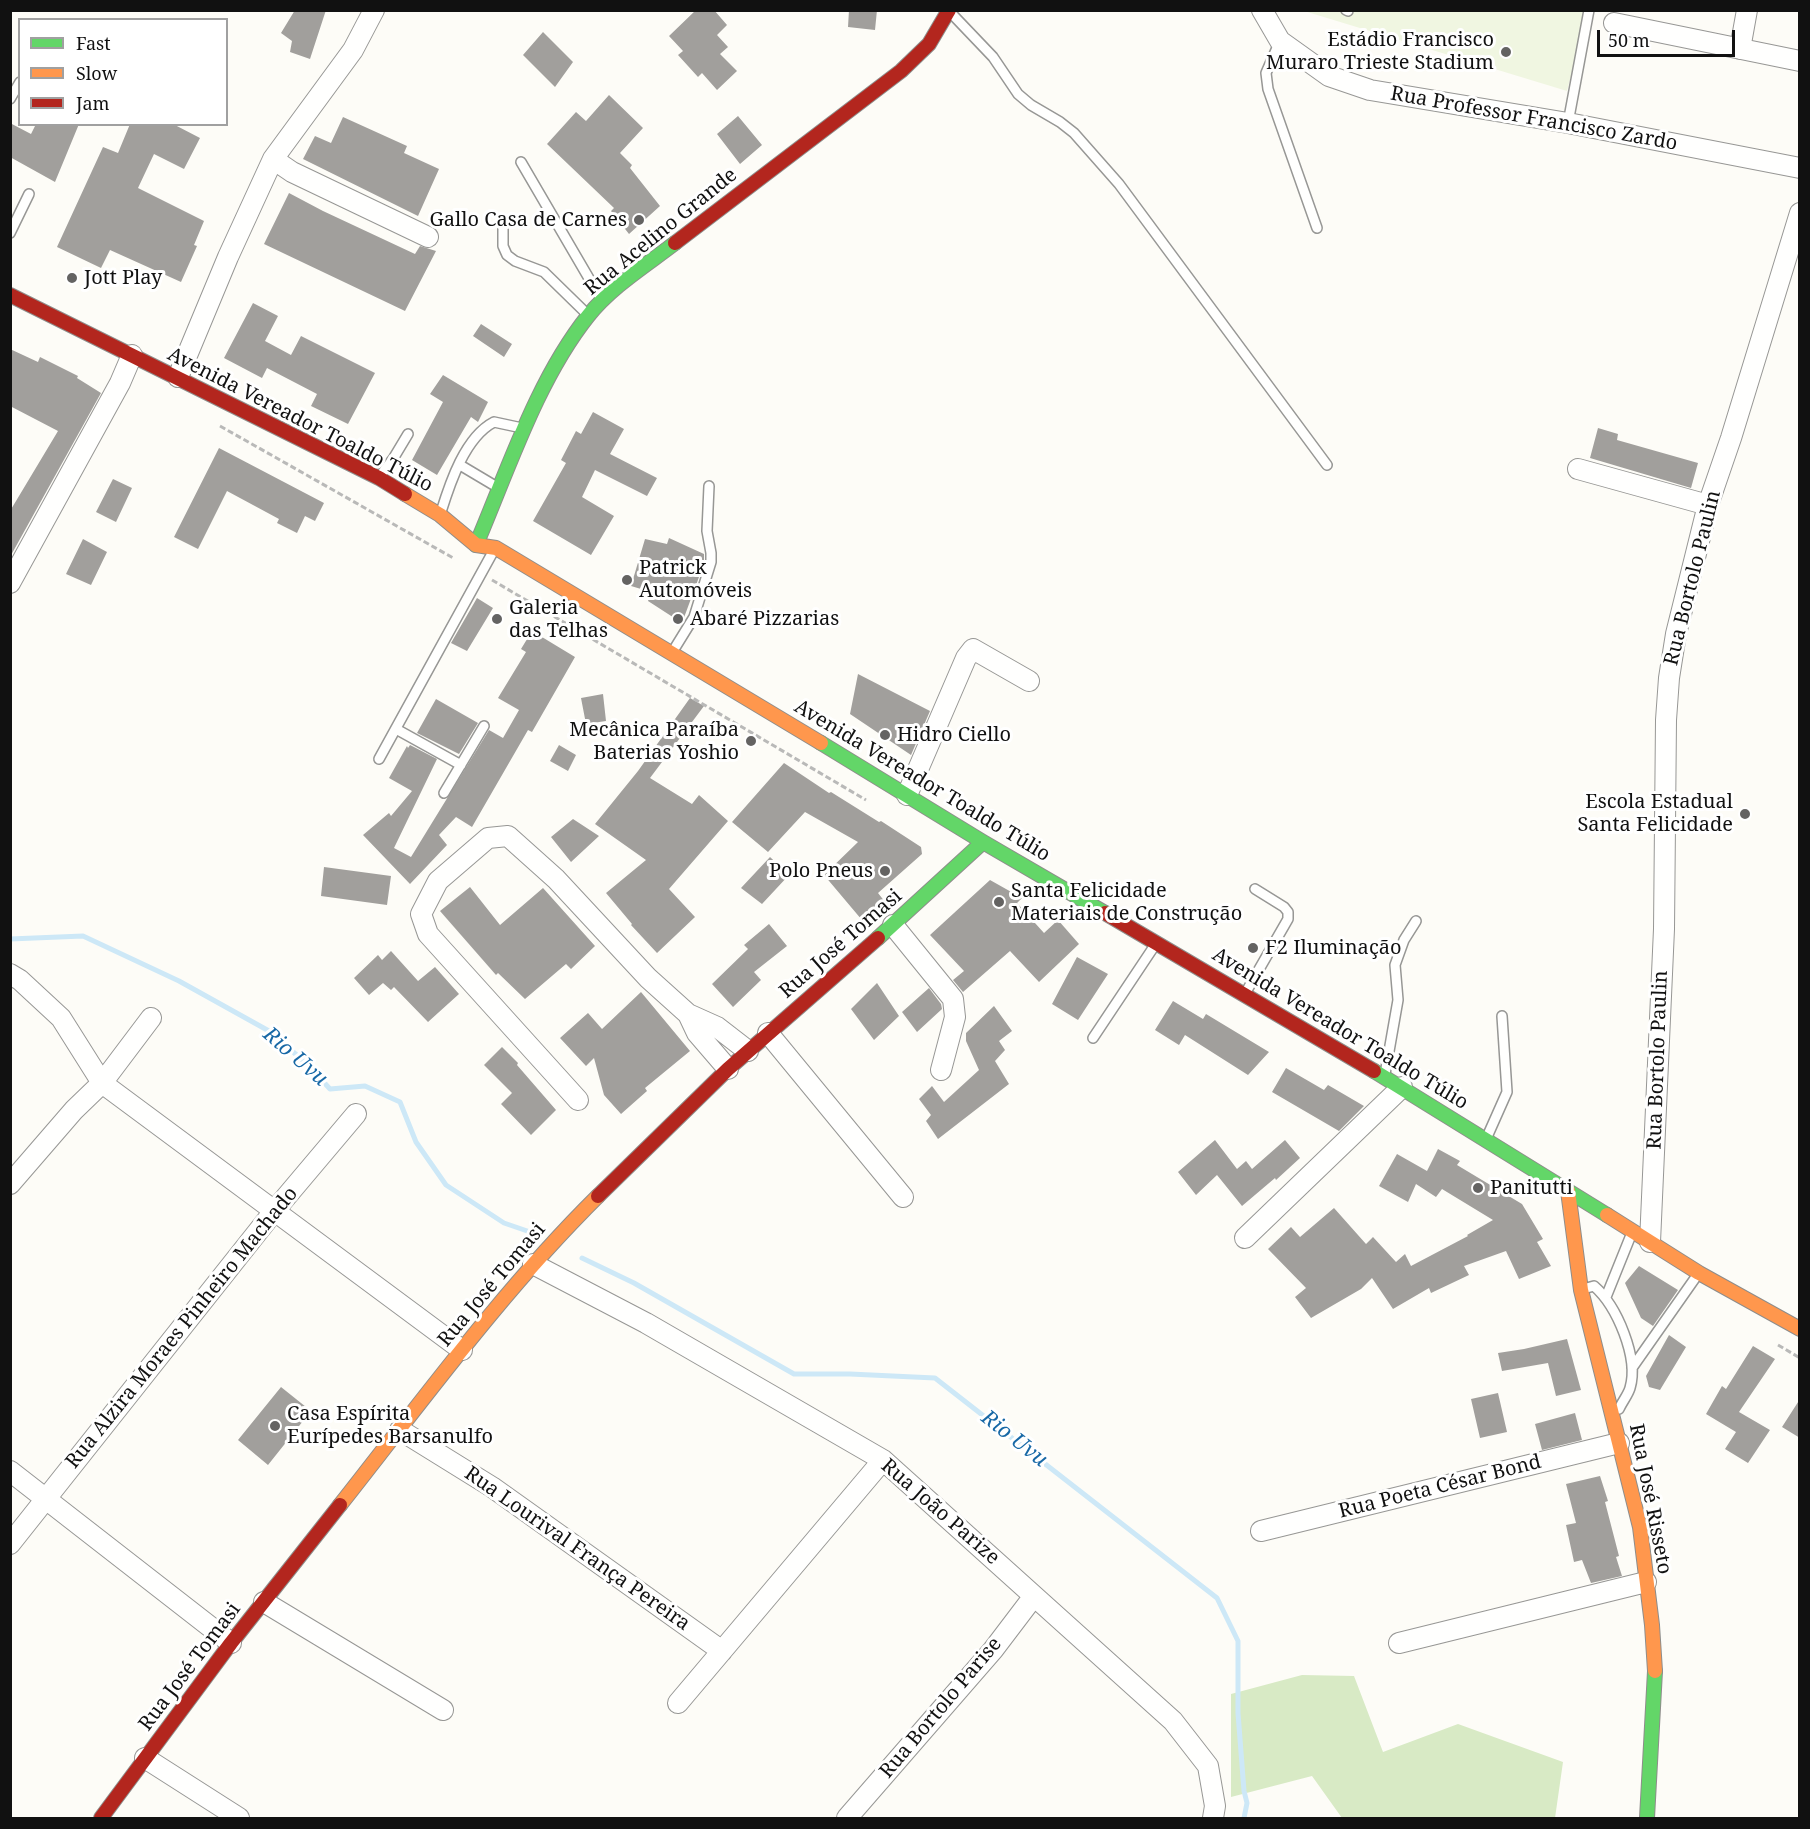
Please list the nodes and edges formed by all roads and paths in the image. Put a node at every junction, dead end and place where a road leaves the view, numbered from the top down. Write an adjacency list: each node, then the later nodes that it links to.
1 (374, 10): 13 (street)
2 (1262, 10): 7 (street, Rua Professor Francisco Zardo)
3 (1589, 10): 12 (lane)
4 (1747, 10): 8 (street)
5 (949, 11): 23 (main road, Rua Acelino Grande); 30 (lane)
6 (1614, 22): 8 (street)
7 (1280, 41): 12 (street, Rua Professor Francisco Zardo); 19 (lane)
8 (1740, 49): 9 (street)
9 (1800, 61)
10 (18, 85): 11 (lane)
11 (10, 99)
12 (1568, 123): 15 (street, Rua Professor Francisco Zardo)
13 (273, 159): 21 (street); 26 (street)
14 (521, 162): 23 (lane)
15 (1800, 168)
16 (29, 194): 20 (lane)
17 (1800, 213): 35 (street, Rua Bortolo Paulin)
18 (503, 227): 24 (lane)
19 (1317, 228)
20 (10, 233)
21 (428, 237)
22 (10, 295): 25 (main road, Avenida Vereador Toaldo Túlio)
23 (602, 301): 24 (main road, Rua Acelino Grande)
24 (588, 316): 27 (main road, Rua Acelino Grande)
25 (132, 355): 26 (main road, Avenida Vereador Toaldo Túlio); 39 (street)
26 (178, 377): 32 (main road, Avenida Vereador Toaldo Túlio)
27 (524, 429): 29 (lane); 34 (main road, Rua Acelino Grande)
28 (408, 434): 32 (lane)
29 (460, 465): 34 (lane); 36 (lane)
30 (1327, 465)
31 (1578, 469): 35 (street)
32 (378, 478): 36 (main road, Avenida Vereador Toaldo Túlio)
33 (709, 486): 40 (lane)
34 (500, 488): 37 (main road, Rua Acelino Grande)
35 (1708, 505): 75 (street, Rua Bortolo Paulin)
36 (440, 514): 37 (main road, Avenida Vereador Toaldo Túlio)
37 (476, 545): 38 (main road, Avenida Vereador Toaldo Túlio)
38 (495, 548): 40 (main road, Avenida Vereador Toaldo Túlio); 43 (lane)
39 (10, 584)
40 (672, 653): 47 (main road, Avenida Vereador Toaldo Túlio)
41 (1029, 681): 47 (street)
42 (484, 726): 45 (lane)
43 (396, 729): 44 (lane); 45 (lane)
44 (379, 759)
45 (461, 765): 46 (lane)
46 (444, 793)
47 (907, 795): 48 (main road, Avenida Vereador Toaldo Túlio)
48 (983, 842): 51 (main road, Rua José Tomasi); 52 (main road, Avenida Vereador Toaldo Túlio)
49 (1255, 889): 54 (lane)
50 (1416, 921): 63 (lane)
51 (893, 925): 58 (main road, Rua José Tomasi); 62 (street)
52 (1156, 943): 54 (main road, Avenida Vereador Toaldo Túlio); 59 (lane)
53 (10, 974): 64 (street)
54 (1244, 994): 63 (main road, Avenida Vereador Toaldo Túlio)
55 (688, 1014): 60 (street); 61 (street); 66 (street)
56 (1502, 1016): 68 (lane)
57 (151, 1018): 64 (street)
58 (768, 1033): 60 (main road, Rua José Tomasi); 71 (street)
59 (1094, 1038)
60 (748, 1050): 61 (main road, Rua José Tomasi)
61 (728, 1069): 76 (main road, Rua José Tomasi)
62 (941, 1070)
63 (1385, 1077): 65 (main road, Avenida Vereador Toaldo Túlio)
64 (102, 1083): 69 (street); 72 (street)
65 (1402, 1087): 68 (main road, Avenida Vereador Toaldo Túlio); 74 (street)
66 (578, 1100)
67 (356, 1114): 72 (street, Rua Alzira Moraes Pinheiro Machado)
68 (1486, 1140): 70 (main road, Avenida Vereador Toaldo Túlio)
69 (10, 1184)
70 (1568, 1191): 73 (main road, Avenida Vereador Toaldo Túlio); 78 (main road, Rua José Risseto)
71 (903, 1197)
72 (275, 1210): 81 (street); 88 (street, Rua Alzira Moraes Pinheiro Machado)
73 (1632, 1232): 75 (main road, Avenida Vereador Toaldo Túlio); 79 (lane)
74 (1245, 1238)
75 (1650, 1242): 77 (main road, Avenida Vereador Toaldo Túlio)
76 (533, 1264): 81 (main road, Rua José Tomasi); 86 (street, Rua João Parize)
77 (1699, 1273): 80 (main road, Avenida Vereador Toaldo Túlio); 82 (lane)
78 (1581, 1290): 79 (lane); 83 (main road, Rua José Risseto)
79 (1606, 1297): 82 (lane)
80 (1800, 1329)
81 (462, 1350): 84 (main road, Rua José Tomasi)
82 (1632, 1368): 83 (lane)
83 (1614, 1417): 85 (main road, Rua José Risseto)
84 (400, 1430): 93 (main road, Rua José Tomasi); 96 (street, Rua Lourival França Pereira)
85 (1619, 1443): 89 (street, Rua Poeta César Bond); 91 (main road, Rua José Risseto)
86 (883, 1460): 92 (street, Rua João Parize); 96 (street)
87 (10, 1471): 88 (street)
88 (46, 1498): 90 (street, Rua Alzira Moraes Pinheiro Machado); 94 (street)
89 (1261, 1532)
90 (10, 1544)
91 (1646, 1582): 95 (street); 104 (main road, Rua José Risseto)
92 (1034, 1596): 102 (street, Rua Bortolo Parise); 103 (street, Rua João Parize)
93 (264, 1602): 94 (main road, Rua José Tomasi); 98 (street)
94 (231, 1643): 99 (main road, Rua José Tomasi)
95 (1399, 1643)
96 (722, 1650): 97 (street)
97 (678, 1703)
98 (443, 1710)
99 (145, 1758): 100 (main road, Rua José Tomasi); 101 (street)
100 (101, 1818)
101 (238, 1818)
102 (847, 1818)
103 (1213, 1818)
104 (1647, 1818)

